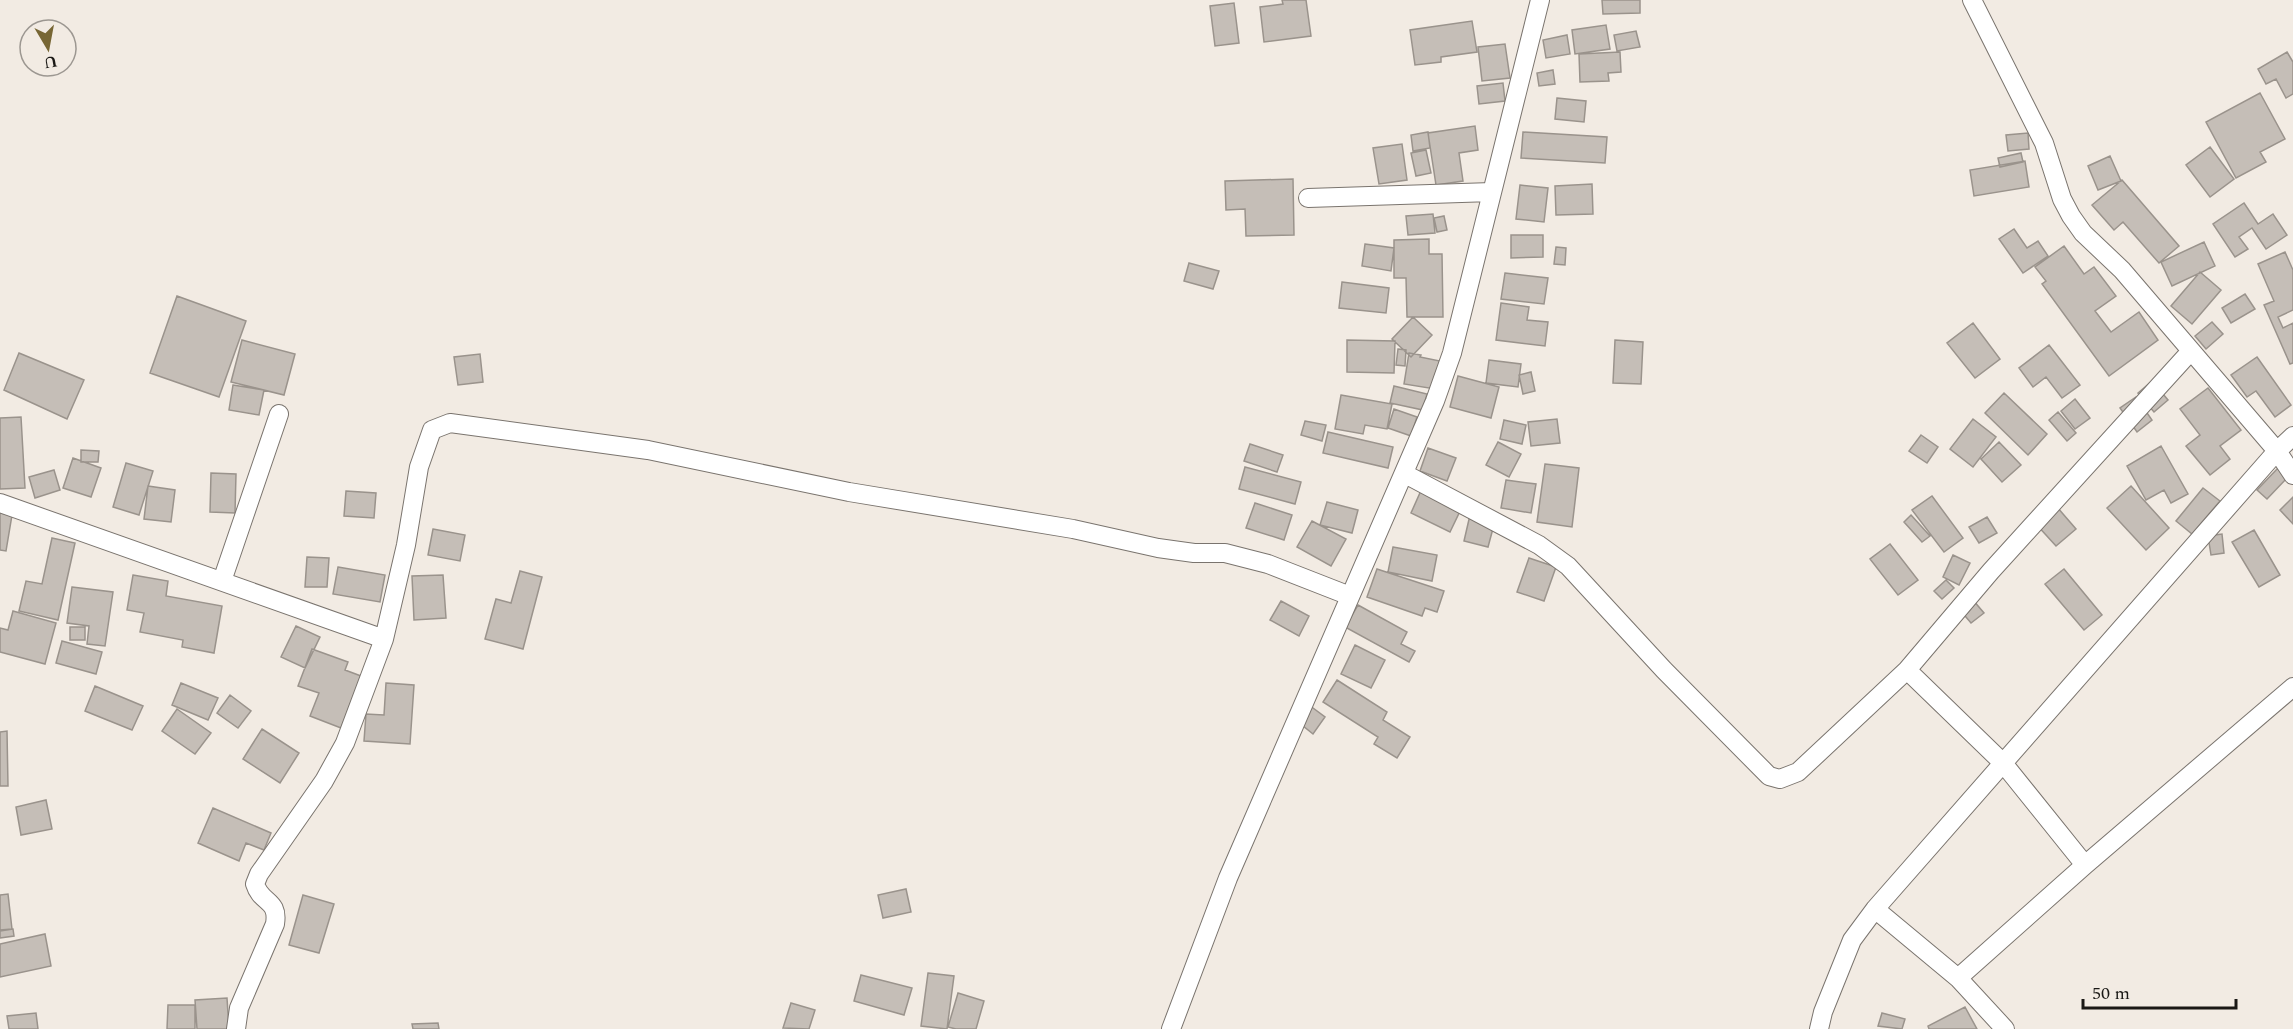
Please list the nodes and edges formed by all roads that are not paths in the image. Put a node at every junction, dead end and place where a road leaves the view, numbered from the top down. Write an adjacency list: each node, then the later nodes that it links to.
1 (1540, 0): 3 (street)
2 (1972, 0): 5 (street)
3 (1492, 192): 4 (street); 9 (street)
4 (1308, 198)
5 (2190, 352): 8 (street); 15 (street)
6 (279, 414): 12 (street)
7 (2293, 436): 8 (street)
8 (2277, 451): 10 (street); 17 (street)
9 (1405, 474): 13 (street); 15 (street)
10 (2293, 475)
11 (0, 503): 12 (street)
12 (222, 581): 14 (street)
13 (1350, 596): 14 (street); 22 (street)
14 (384, 639): 21 (street)
15 (1907, 670): 17 (street)
16 (2293, 687): 18 (street)
17 (2003, 763): 18 (street); 19 (street)
18 (2085, 865): 20 (street)
19 (1875, 909): 20 (street); 23 (street)
20 (1958, 978): 24 (street)
21 (236, 1029)
22 (1171, 1029)
23 (1819, 1029)
24 (2004, 1029)

